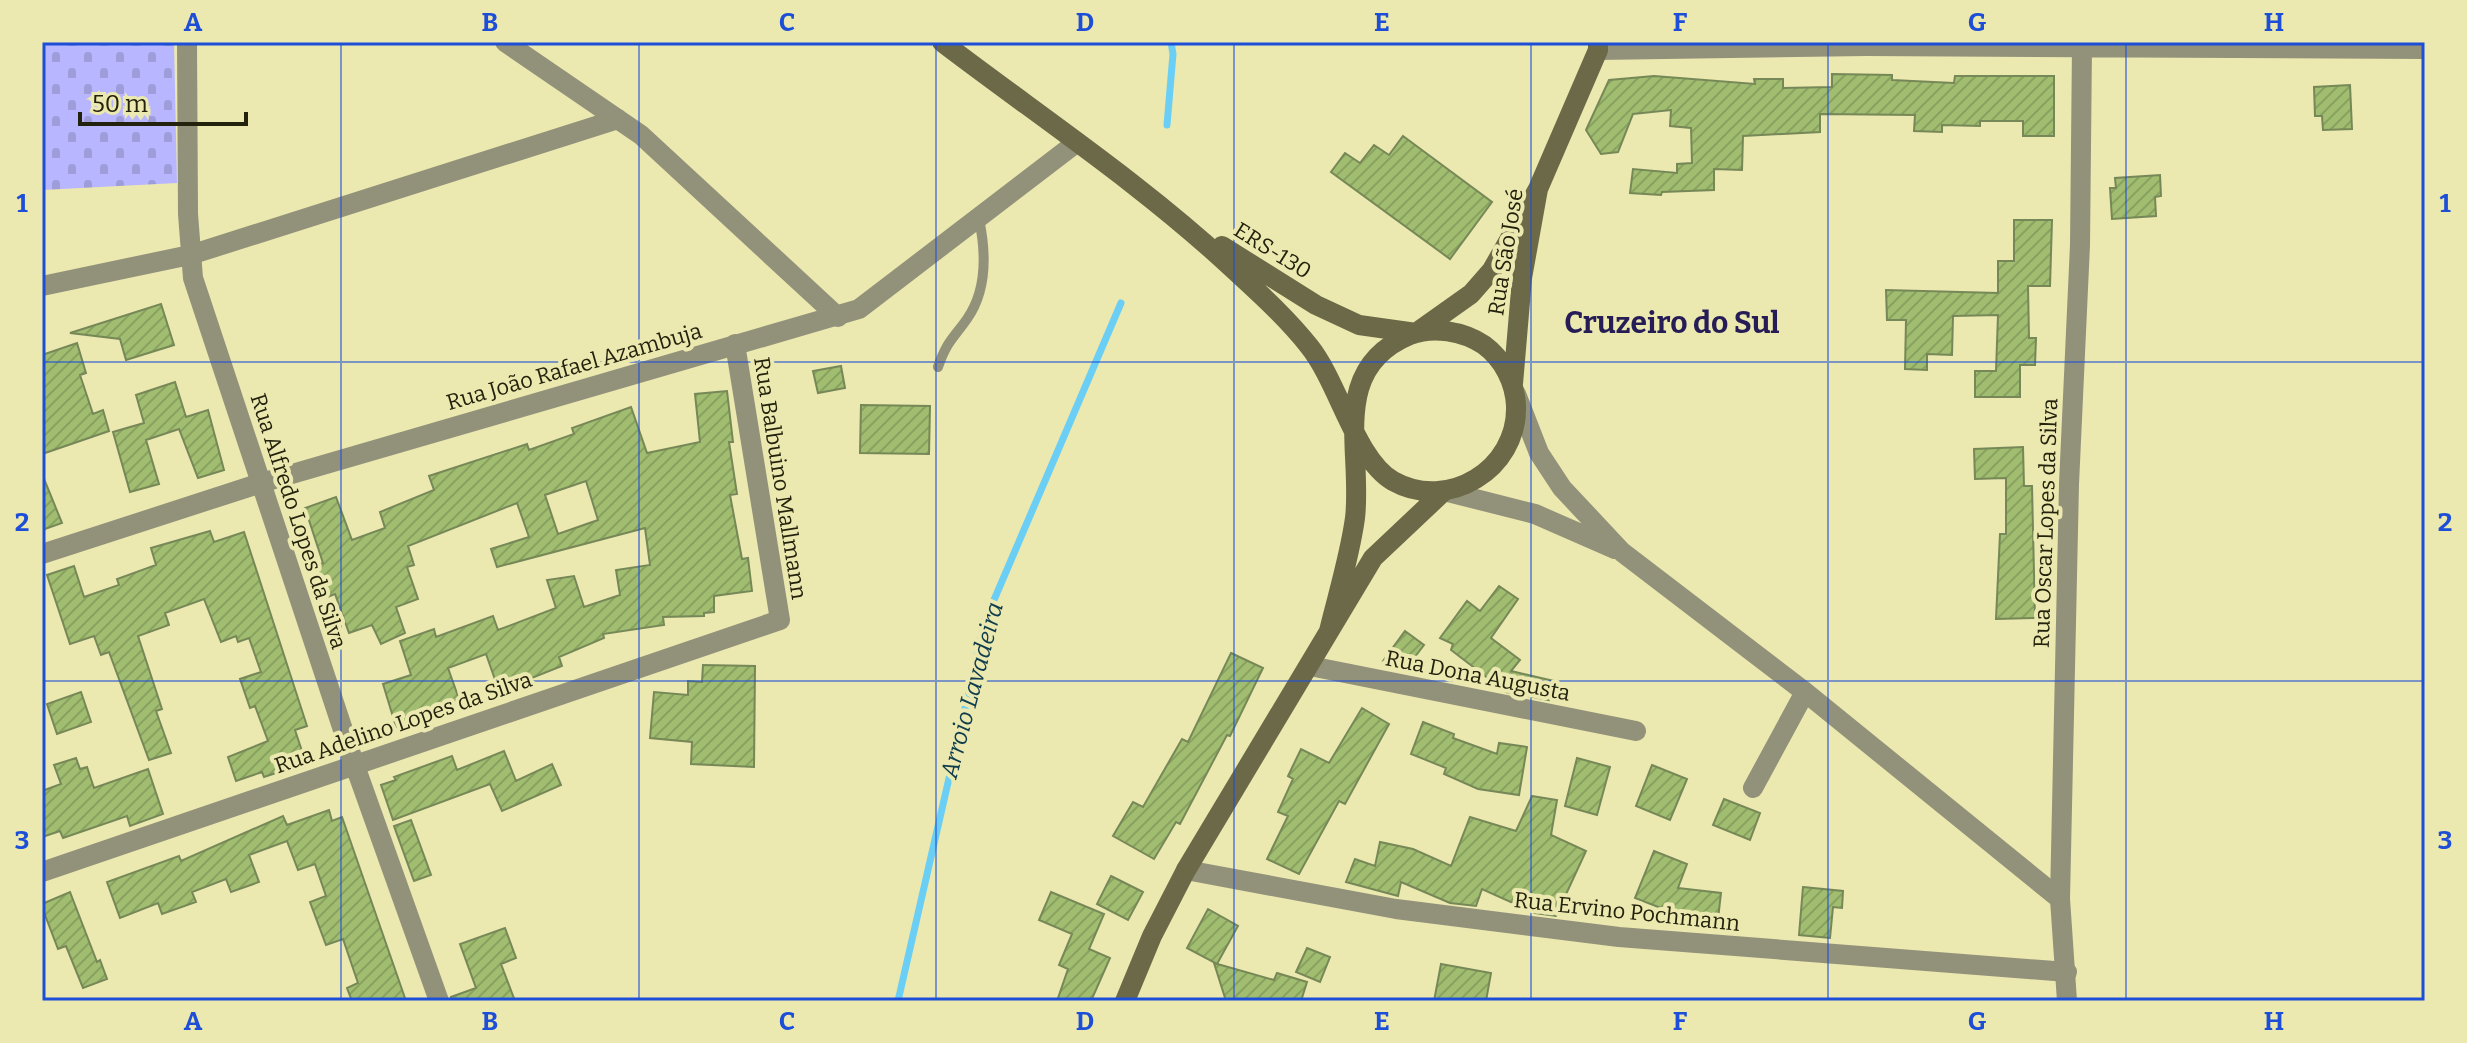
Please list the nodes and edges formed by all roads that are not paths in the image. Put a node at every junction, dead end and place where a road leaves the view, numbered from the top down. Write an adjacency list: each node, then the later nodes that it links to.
1 (187, 42): 14 (street, Rua Alfredo Lopes da Silva)
2 (505, 42): 9 (street)
3 (942, 42): 10 (main road)
4 (1866, 44): 5 (street); 6 (street)
5 (1598, 46): 11 (main road, Rua São José)
6 (2082, 46): 7 (street); 35 (street, Rua Oscar Lopes da Silva)
7 (2391, 46): 8 (street)
8 (2425, 49)
9 (618, 119): 14 (street); 16 (street)
10 (1076, 143): 12 (street, Rua João Rafael Azambuja); 13 (main road)
11 (1538, 189): 17 (main road); 20 (main road, Rua São José)
12 (979, 219): 16 (street, Rua João Rafael Azambuja); 19 (lane)
13 (1181, 221): 17 (main road, ERS-130); 21 (main road, ERS-130)
14 (190, 255): 15 (street); 22 (street, Rua Alfredo Lopes da Silva)
15 (42, 286)
16 (838, 317): 18 (street, Rua João Rafael Azambuja)
17 (1416, 333): 20 (main road); 21 (main road)
18 (735, 344): 22 (street, Rua João Rafael Azambuja); 26 (street, Rua Balbuino Mallmann)
19 (938, 367)
20 (1513, 386): 23 (main road); 24 (street)
21 (1354, 424): 23 (main road); 27 (main road)
22 (261, 483): 25 (street, Rua João Rafael Azambuja); 31 (street, Rua Alfredo Lopes da Silva)
23 (1444, 491): 24 (street); 27 (main road)
24 (1622, 552): 29 (street)
25 (42, 554)
26 (780, 620): 31 (street, Rua Adelino Lopes da Silva)
27 (1329, 631): 28 (main road)
28 (1310, 666): 30 (street, Rua Dona Augusta); 33 (main road)
29 (1805, 692): 32 (street); 35 (street)
30 (1636, 731)
31 (354, 763): 34 (street, Rua Adelino Lopes da Silva); 37 (street, Rua Alfredo Lopes da Silva)
32 (1753, 788)
33 (1186, 870): 36 (street, Rua Ervino Pochmann); 38 (main road)
34 (42, 872)
35 (2060, 899): 36 (street, Rua Oscar Lopes da Silva)
36 (2067, 972): 39 (street, Rua Oscar Lopes da Silva)
37 (439, 1001)
38 (1125, 1001)
39 (2067, 1001)

